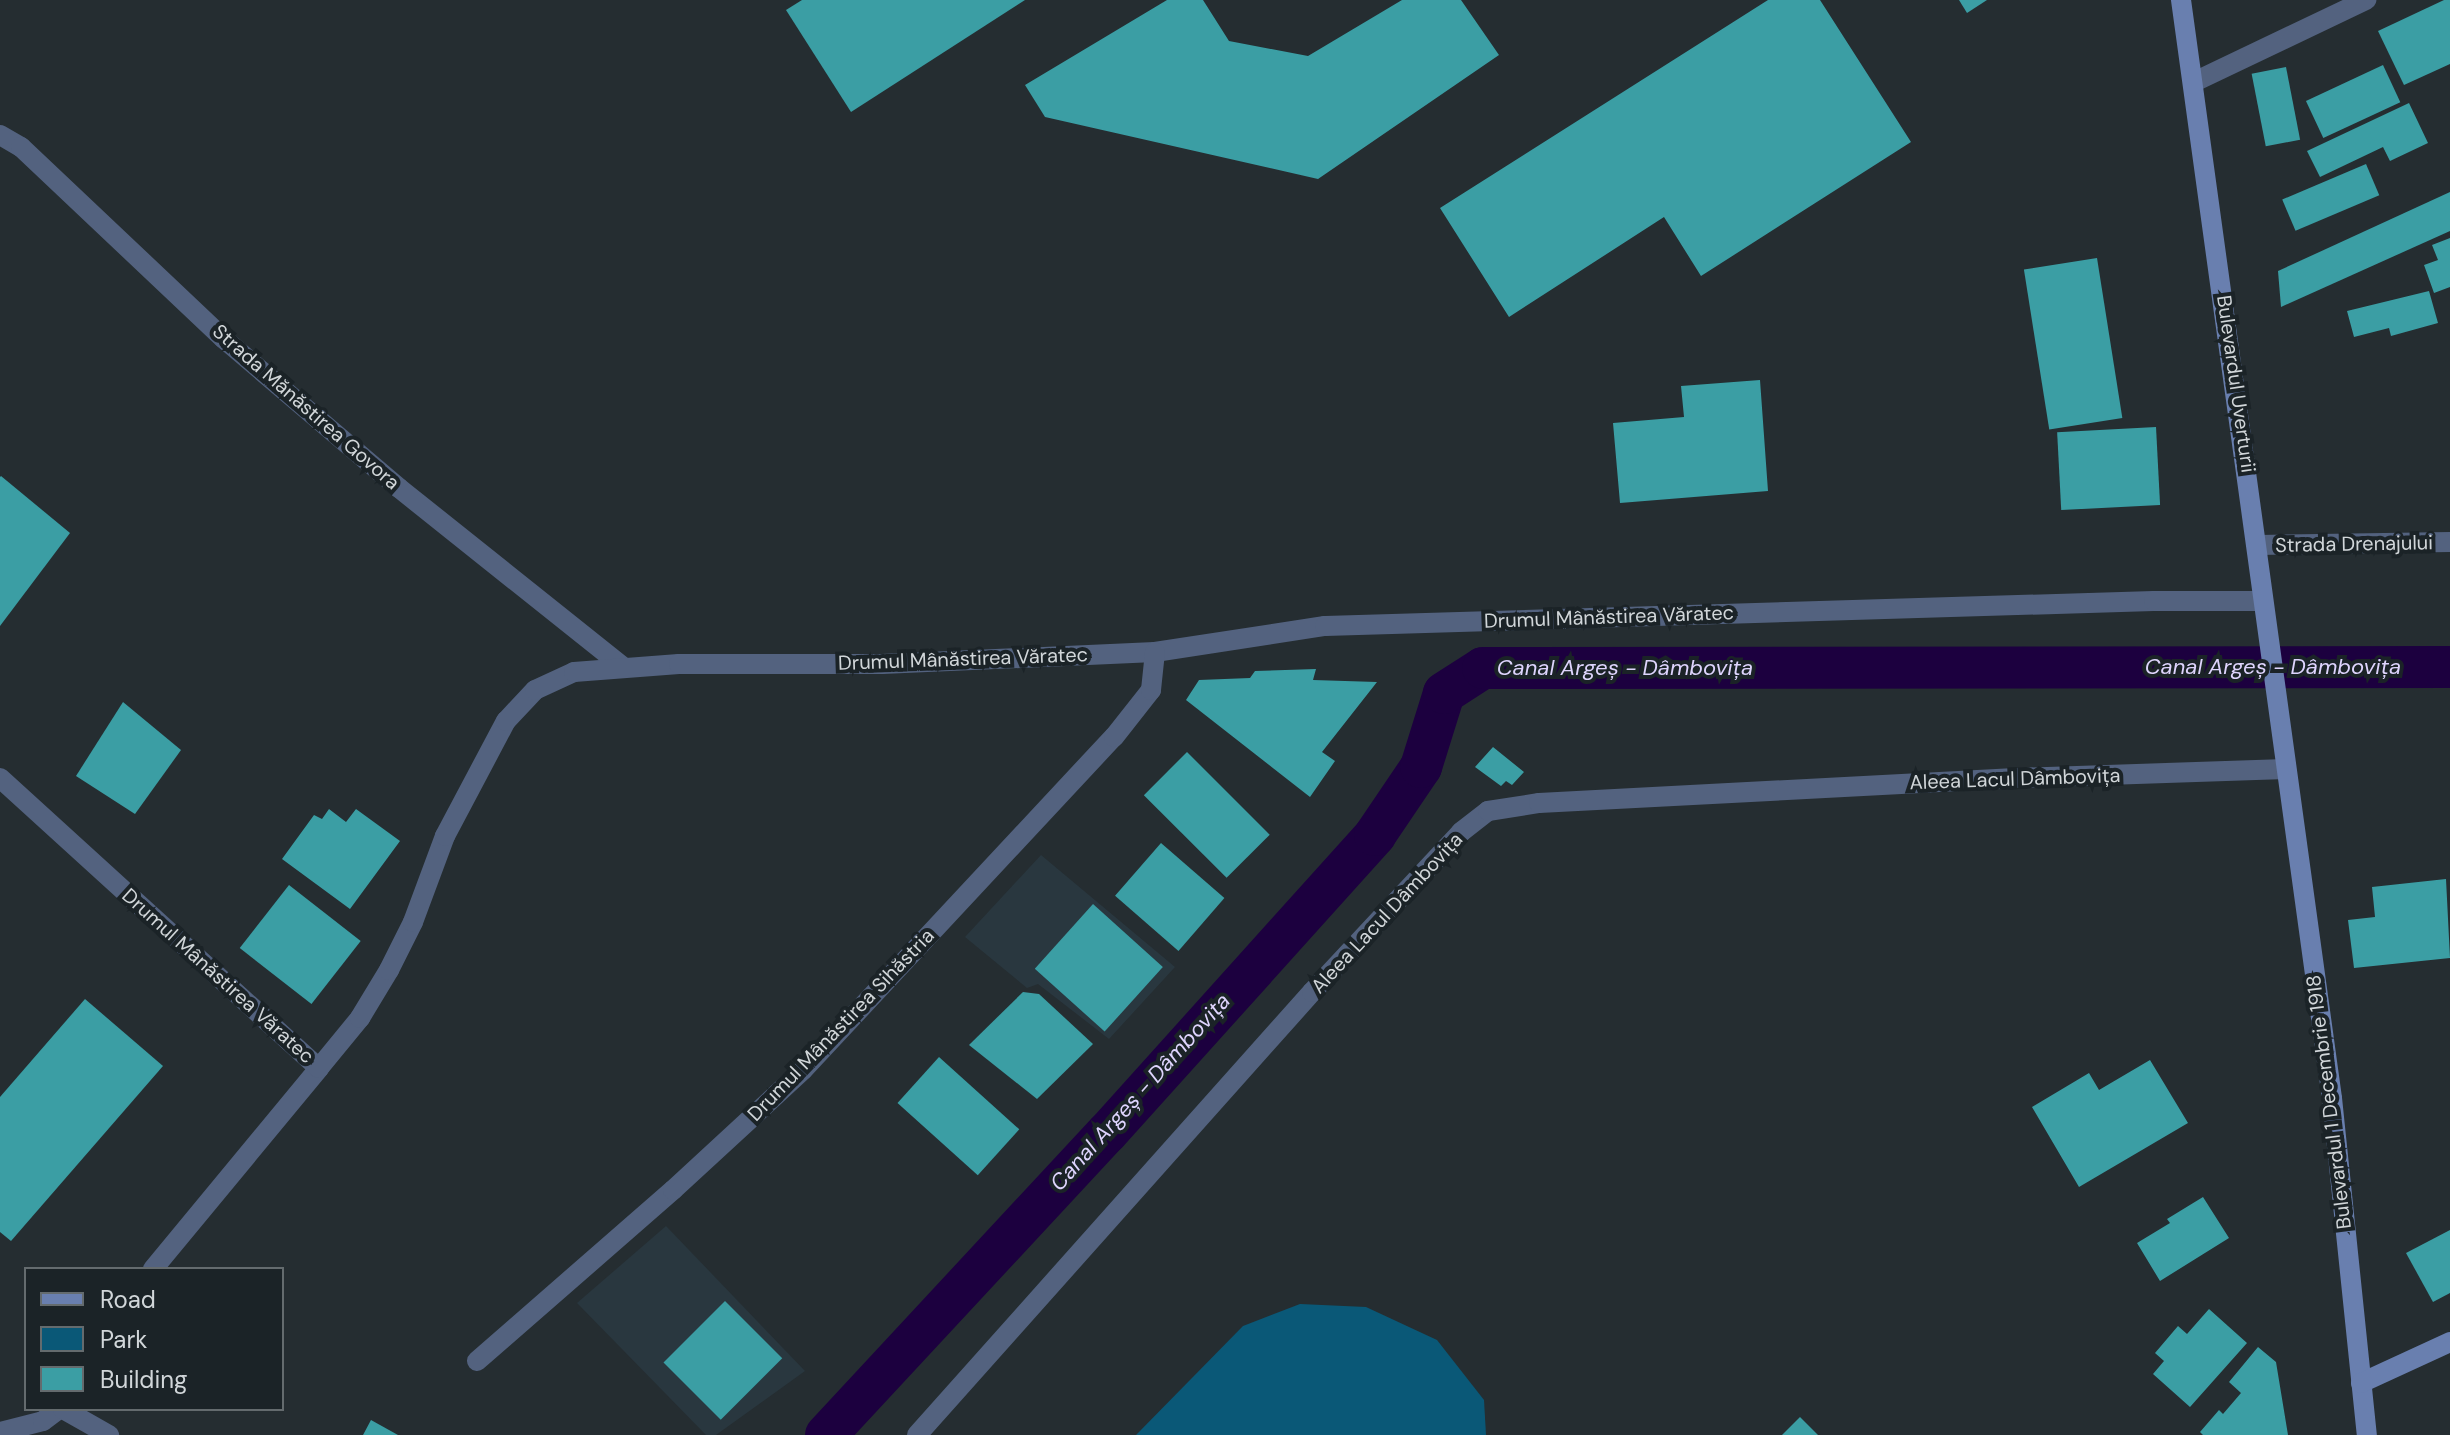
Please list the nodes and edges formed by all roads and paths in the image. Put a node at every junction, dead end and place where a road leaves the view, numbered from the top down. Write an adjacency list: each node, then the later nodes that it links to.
1 (2181, 0): 3 (main road, Bulevardul Uverturii)
2 (2366, 0): 3 (street)
3 (2194, 82): 6 (main road, Bulevardul Uverturii)
4 (0, 135): 9 (street, Strada Mănăstirea Govora)
5 (2450, 542): 6 (street, Strada Drenajului)
6 (2258, 545): 7 (main road, Bulevardul Uverturii)
7 (2263, 601): 8 (street, Drumul Mânăstirea Văratec); 10 (main road, Bulevardul Uverturii)
8 (1155, 652): 9 (street, Drumul Mânăstirea Văratec); 15 (street, Drumul Mânăstirea Sihăstria)
9 (623, 667): 12 (street, Drumul Mânăstirea Văratec)
10 (2286, 769): 16 (main road, Bulevardul 1 Decembrie 1918); 21 (street, Aleea Lacul Dâmbovița)
11 (0, 778): 12 (street, Drumul Mânăstirea Văratec)
12 (319, 1068): 13 (street)
13 (155, 1267)
14 (2450, 1342): 16 (main road)
15 (477, 1361)
16 (2361, 1383): 22 (main road, Bulevardul 1 Decembrie 1918)
17 (58, 1411): 19 (street)
18 (65, 1411): 20 (street)
19 (0, 1432)
20 (109, 1435)
21 (917, 1435)
22 (2367, 1435)

